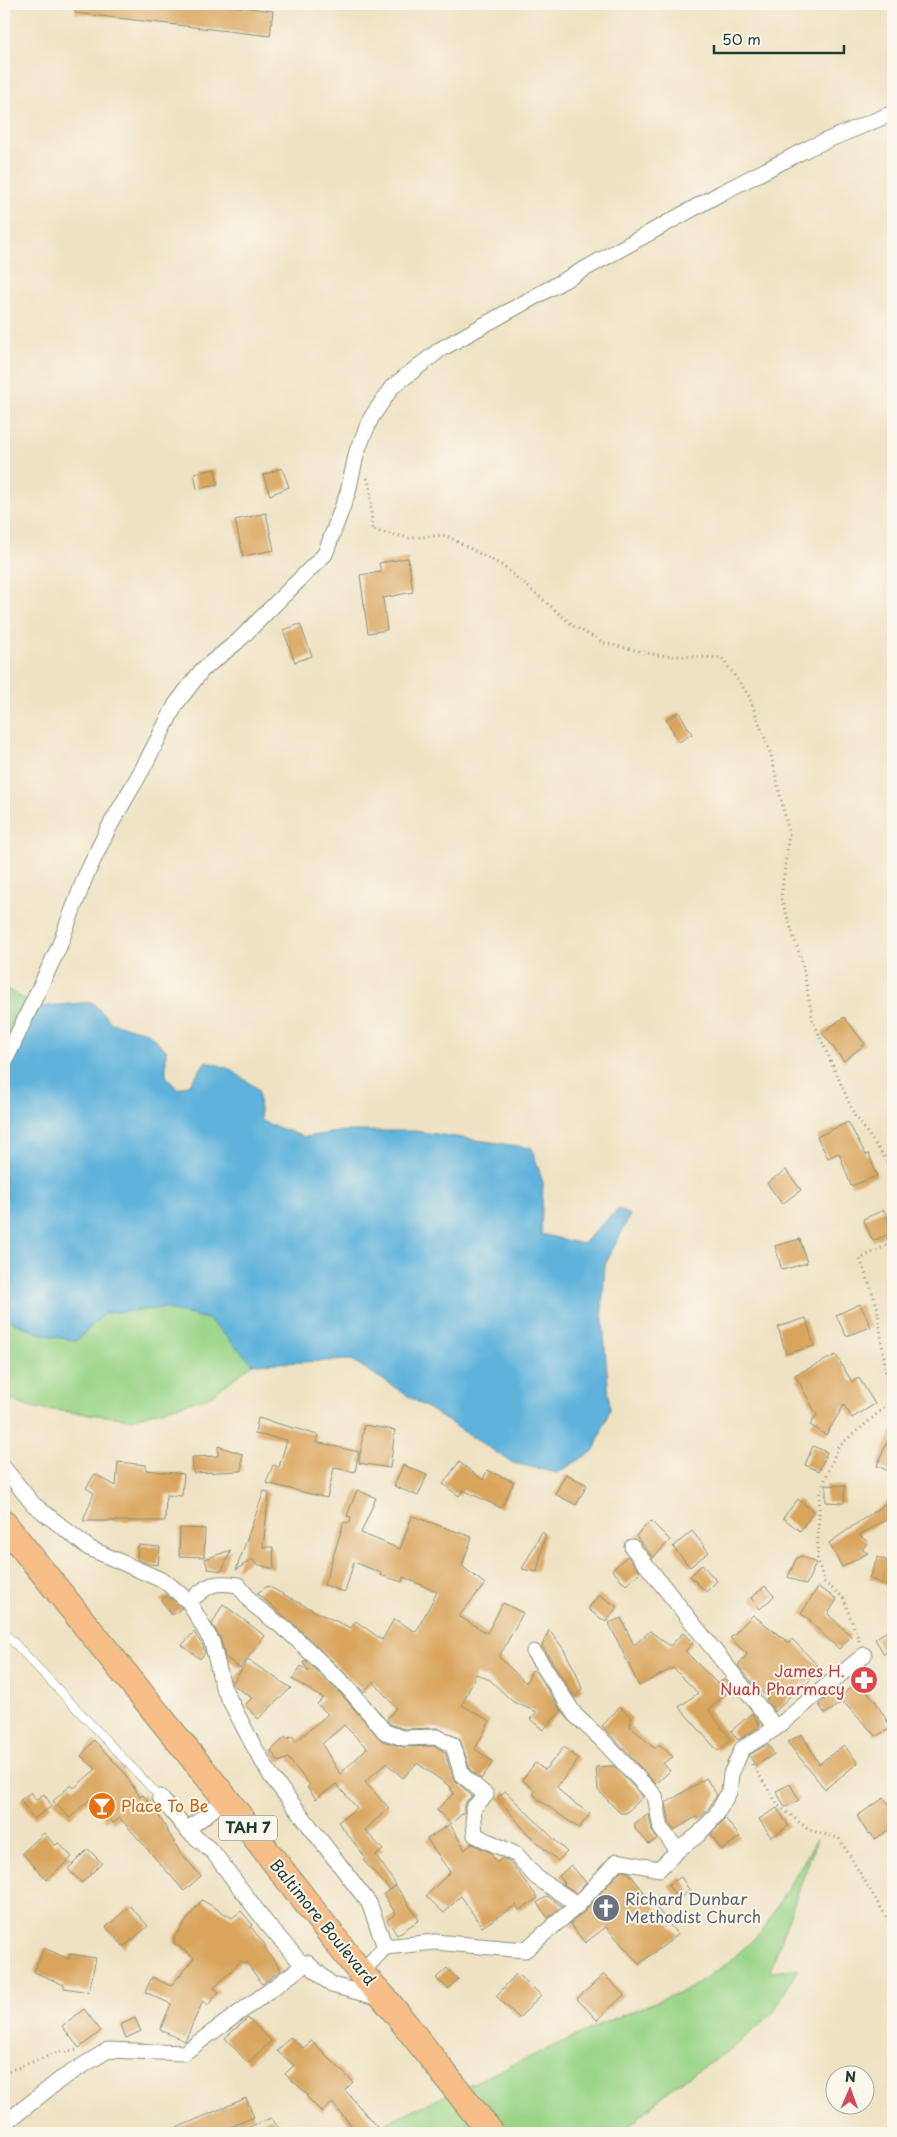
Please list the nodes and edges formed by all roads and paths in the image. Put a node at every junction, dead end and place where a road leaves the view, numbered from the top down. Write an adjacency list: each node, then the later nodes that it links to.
1 (893, 113): 2 (street)
2 (357, 451): 3 (street); 4 (path)
3 (4, 1063)
4 (893, 1169)
5 (893, 1242): 12 (path)
6 (4, 1468): 9 (street)
7 (4, 1524): 16 (highway, Baltimore Boulevard / TAH 7)
8 (632, 1547): 13 (street)
9 (190, 1602): 19 (street); 21 (street)
10 (4, 1632): 15 (lane)
11 (534, 1652): 18 (street)
12 (864, 1655): 13 (street)
13 (776, 1728): 14 (street)
14 (742, 1749): 18 (street); 20 (path)
15 (160, 1797): 17 (street)
16 (226, 1799): 17 (street); 23 (highway, Baltimore Boulevard / TAH 7)
17 (187, 1830): 22 (street)
18 (678, 1850): 19 (street)
19 (578, 1905): 21 (street)
20 (893, 1928)
21 (385, 1947): 23 (street)
22 (307, 1963): 24 (street); 25 (street)
23 (361, 1973): 24 (highway, Baltimore Boulevard / TAH 7)
24 (386, 2000): 28 (highway, Baltimore Boulevard / TAH 7)
25 (108, 2050): 26 (path); 27 (street)
26 (4, 2073)
27 (4, 2124)
28 (491, 2133)

